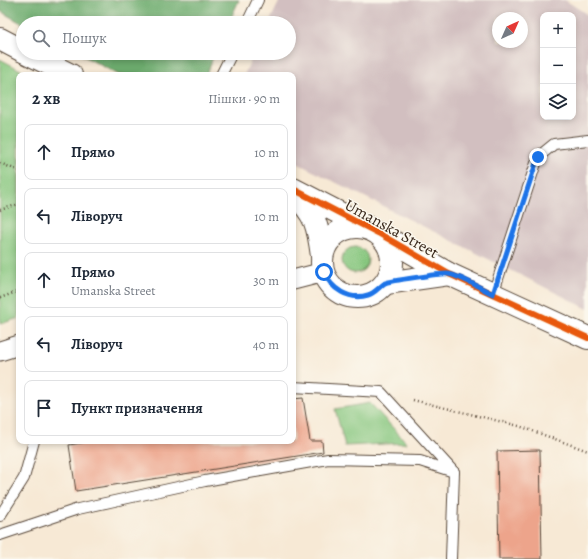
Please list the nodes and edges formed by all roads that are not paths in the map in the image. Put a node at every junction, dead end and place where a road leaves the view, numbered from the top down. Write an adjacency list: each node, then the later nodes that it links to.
1 (258, 0): 2 (lane)
2 (250, 16)
3 (0, 40): 4 (street)
4 (16, 48)
5 (41, 60): 7 (street)
6 (228, 60): 8 (lane)
7 (65, 72)
8 (222, 72)
9 (588, 140): 17 (lane)
10 (296, 191): 12 (street, Umanska Street)
11 (296, 197): 13 (street)
12 (378, 233): 13 (street); 14 (street, Umanska Street); 16 (street)
13 (323, 264): 15 (street); 16 (street)
14 (449, 274): 16 (street, Umanska Street); 17 (street, Umanska Street)
15 (296, 278)
16 (386, 283)
17 (493, 294): 18 (street, Umanska Street)
18 (588, 338)
19 (16, 346): 20 (street)
20 (0, 352)
21 (296, 387): 23 (lane)
22 (33, 444): 24 (lane)
23 (454, 472): 25 (lane); 26 (lane)
24 (0, 516)
25 (0, 535)
26 (451, 559)

